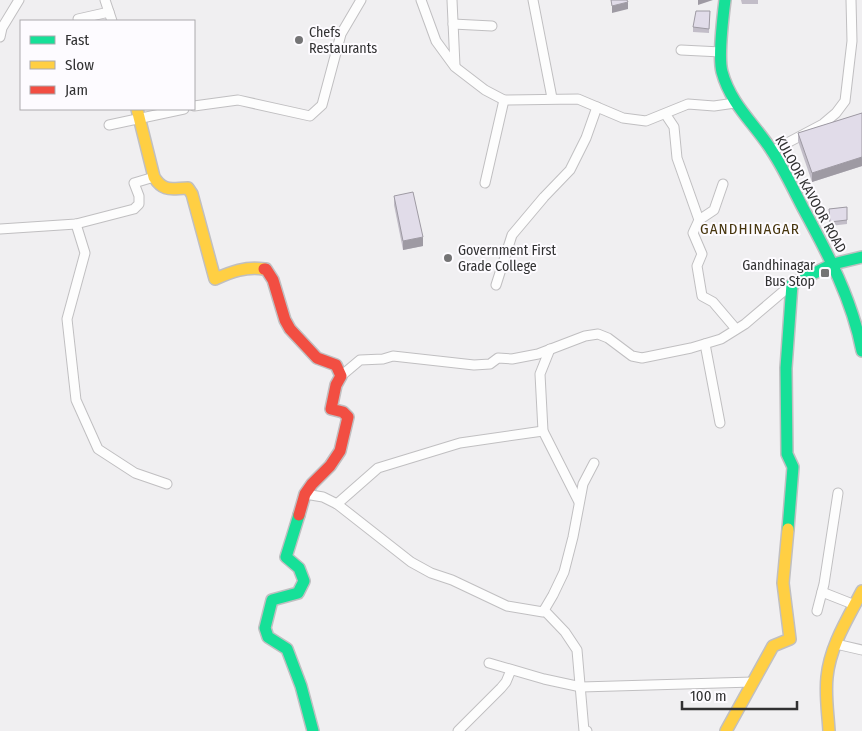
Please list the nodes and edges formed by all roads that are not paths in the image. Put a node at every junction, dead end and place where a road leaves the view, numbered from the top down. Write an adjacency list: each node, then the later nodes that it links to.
1 (19, 0): 14 (street)
2 (105, 0): 9 (street)
3 (361, 0): 21 (street)
4 (421, 0): 17 (street)
5 (452, 0): 12 (street)
6 (533, 0): 18 (street)
7 (725, 0): 16 (street, KULOOR KAVOOR ROAD)
8 (851, 0): 27 (street)
9 (109, 12): 10 (street); 11 (street)
10 (78, 19)
11 (112, 20)
12 (453, 24): 13 (street); 17 (street)
13 (492, 26)
14 (0, 36)
15 (681, 50): 16 (street)
16 (721, 52): 20 (street, KULOOR KAVOOR ROAD)
17 (455, 67): 19 (street)
18 (552, 98): 19 (street); 22 (street)
19 (504, 100): 29 (street)
20 (735, 102): 25 (street); 27 (street, KULOOR KAVOOR ROAD)
21 (195, 106)
22 (597, 107): 25 (street); 37 (street)
23 (175, 110): 24 (street)
24 (139, 114): 26 (street); 28 (street)
25 (666, 115): 31 (street)
26 (110, 125)
27 (772, 151): 35 (street, KULOOR KAVOOR ROAD)
28 (154, 177): 32 (street); 42 (street)
29 (485, 184)
30 (722, 184): 31 (street)
31 (699, 220): 38 (street)
32 (76, 224): 33 (street); 46 (street)
33 (0, 230)
34 (862, 257): 35 (street)
35 (833, 264): 36 (street); 41 (street, KULOOR KAVOOR ROAD)
36 (792, 284): 38 (street); 60 (street)
37 (496, 285)
38 (736, 329): 39 (street)
39 (705, 344): 40 (street); 43 (street)
40 (550, 350): 42 (street); 44 (street)
41 (862, 351)
42 (341, 376): 48 (street)
43 (720, 423)
44 (543, 431): 49 (street); 50 (street)
45 (594, 462): 49 (street)
46 (167, 484)
47 (838, 493): 52 (street)
48 (305, 494): 50 (street); 62 (street)
49 (579, 502): 54 (street)
50 (337, 504): 54 (street)
51 (862, 591): 53 (street)
52 (822, 592): 53 (street); 55 (street)
53 (855, 605): 56 (street)
54 (544, 610): 61 (street)
55 (817, 611)
56 (836, 644): 57 (street); 66 (street)
57 (862, 650)
58 (489, 663): 59 (street)
59 (511, 670): 61 (street); 63 (street)
60 (753, 682): 61 (street); 65 (street)
61 (581, 687): 64 (street)
62 (313, 731)
63 (458, 731)
64 (587, 731)
65 (726, 731)
66 (829, 731)

